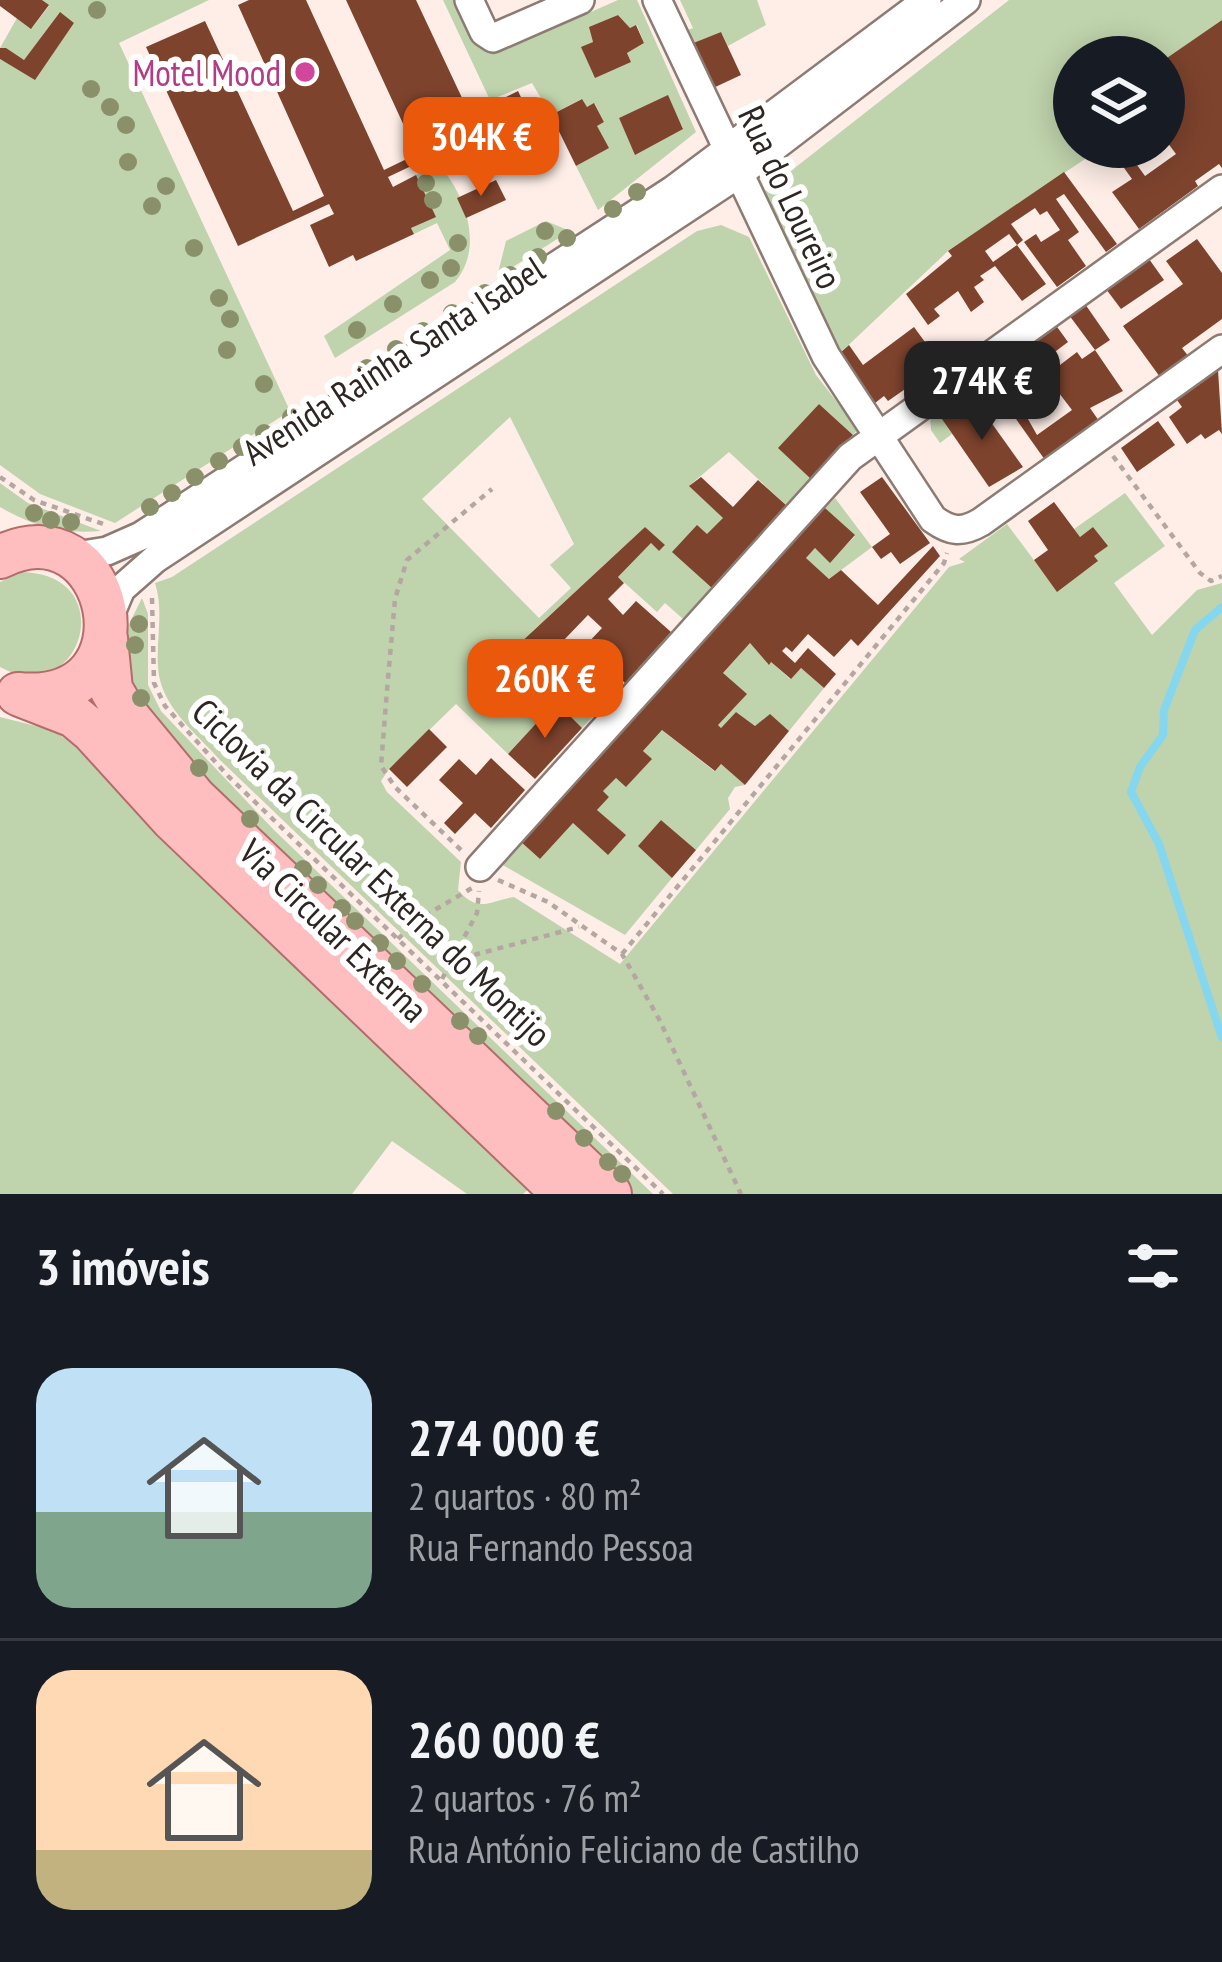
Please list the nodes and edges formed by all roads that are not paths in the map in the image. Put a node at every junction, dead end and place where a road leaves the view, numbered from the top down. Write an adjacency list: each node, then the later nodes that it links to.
1 (469, 0): 2 (street)
2 (580, 0)
3 (657, 0): 6 (street, Rua do Loureiro)
4 (927, 0): 6 (street, Avenida Rainha Santa Isabel)
5 (966, 0): 6 (street, Avenida Rainha Santa Isabel)
6 (734, 161): 9 (street, Rua do Loureiro); 11 (street, Avenida Rainha Santa Isabel); 13 (street, Avenida Rainha Santa Isabel)
7 (1222, 189): 9 (street)
8 (1222, 349): 9 (street, Rua do Loureiro)
9 (876, 437): 15 (street)
10 (0, 529): 11 (main road)
11 (65, 554): 12 (main road); 13 (main road, Via Circular Externa)
12 (0, 557)
13 (107, 630): 14 (main road); 17 (main road, Via Circular Externa)
14 (10, 691): 16 (main road, Via Circular Externa)
15 (480, 867)
16 (564, 1194)
17 (610, 1194)

